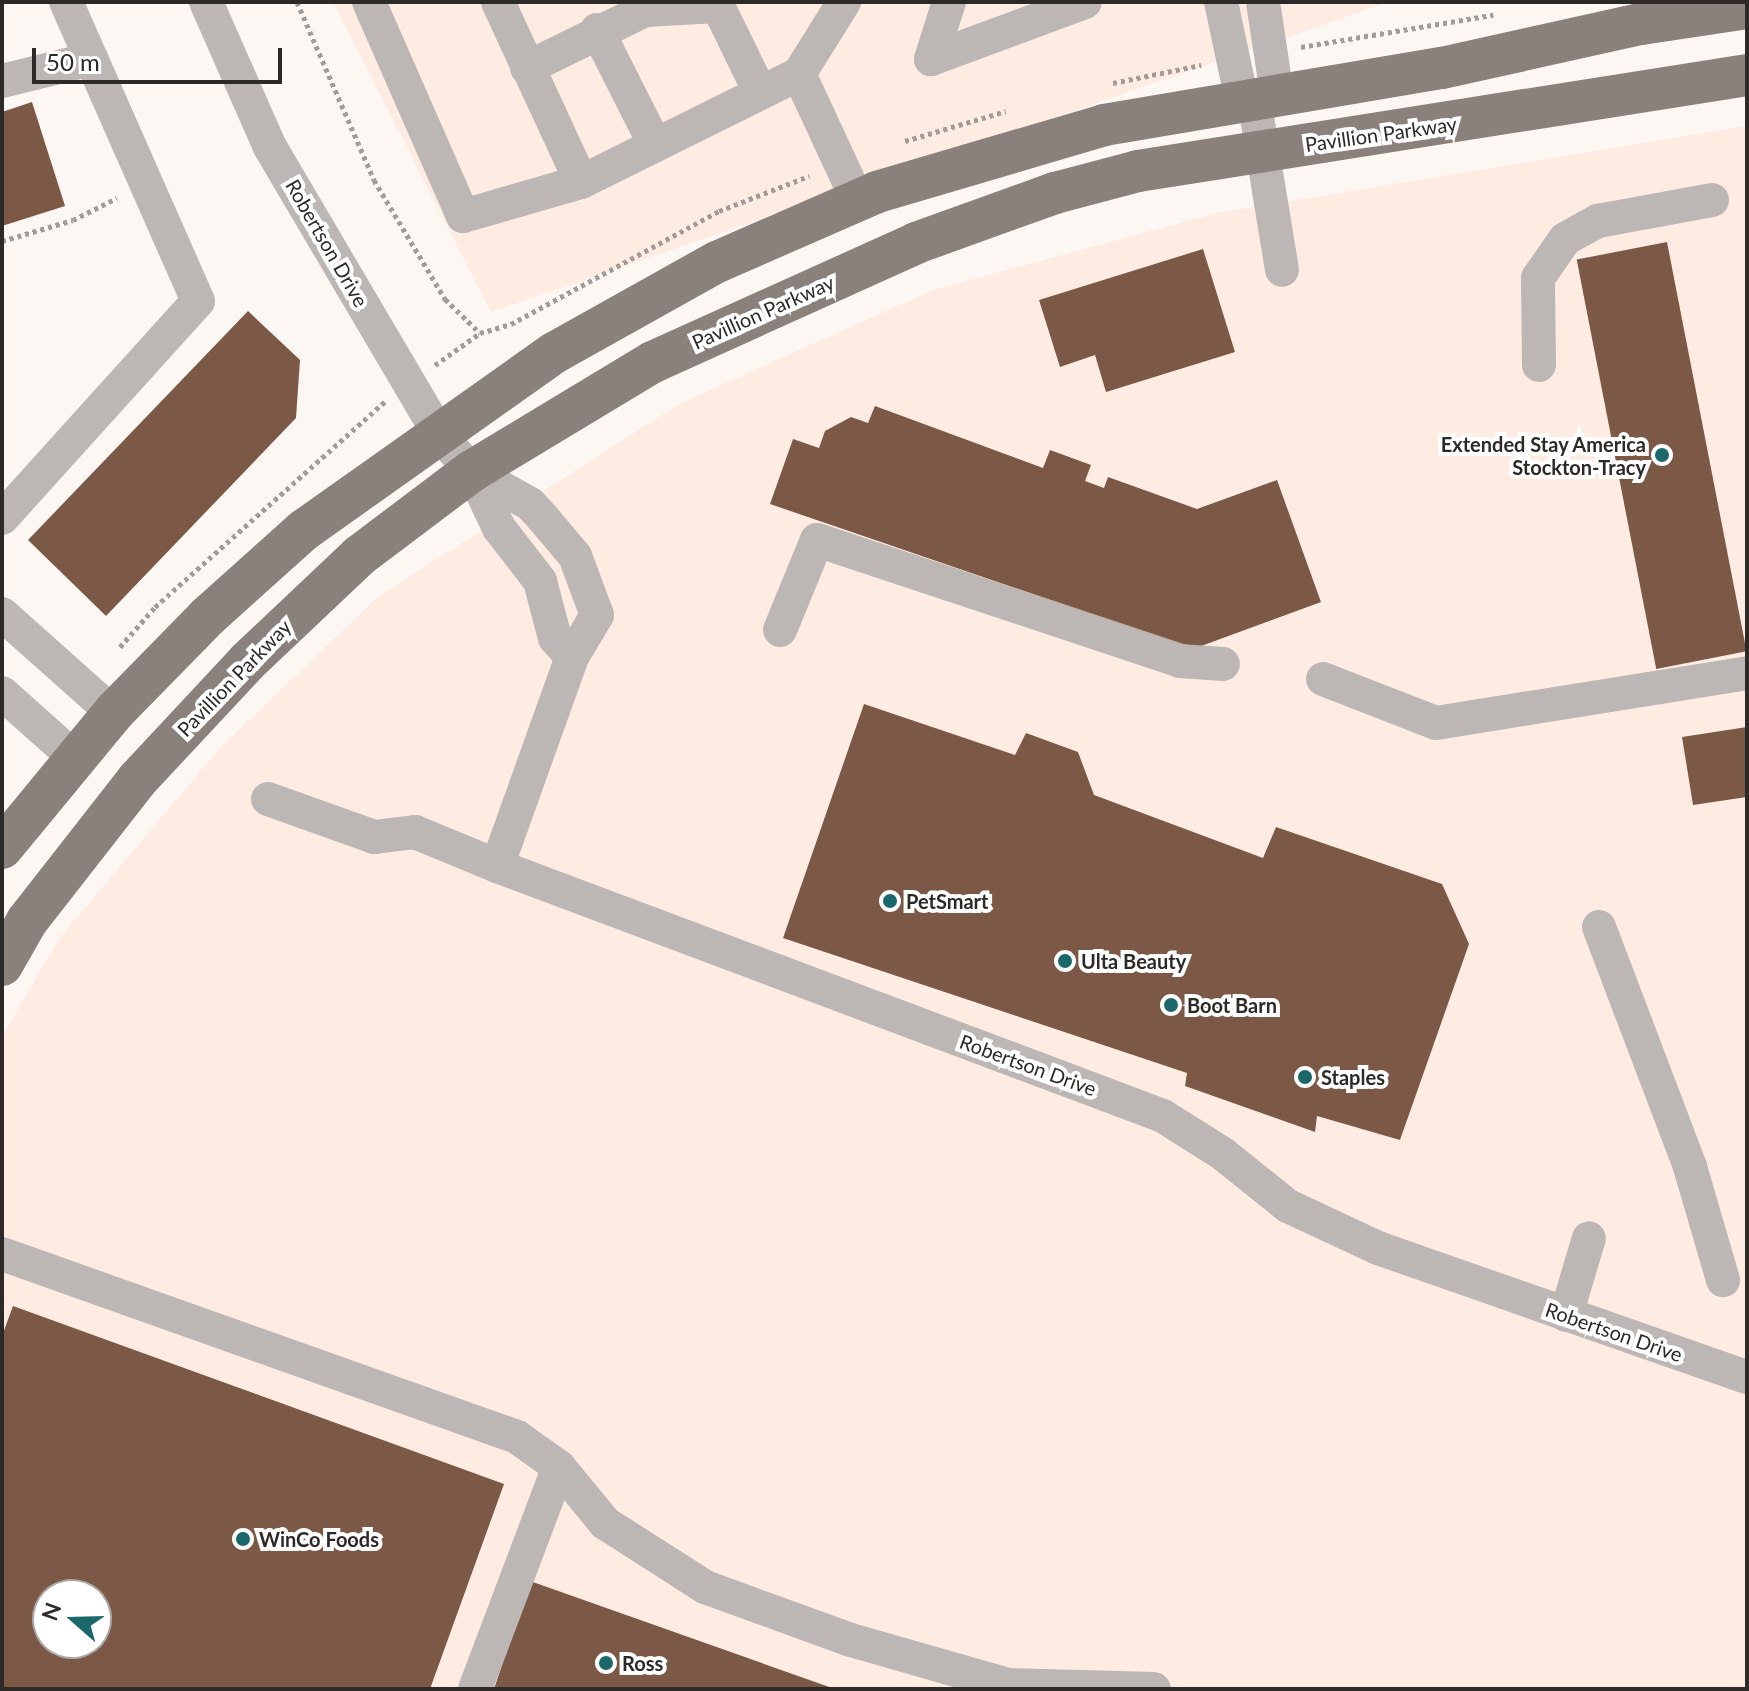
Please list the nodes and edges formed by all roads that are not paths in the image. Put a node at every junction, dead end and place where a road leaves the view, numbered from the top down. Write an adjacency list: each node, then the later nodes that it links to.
1 (66, 2): 12 (street)
2 (206, 2): 26 (street, Robertson Drive)
3 (369, 2): 21 (street)
4 (498, 2): 13 (street)
5 (844, 2): 14 (street)
6 (949, 2): 7 (street)
7 (1085, 2)
8 (1221, 2): 18 (street)
9 (1263, 2): 18 (street)
10 (1747, 8): 18 (main road)
11 (597, 30): 13 (street); 17 (street); 19 (street)
12 (91, 59): 16 (street); 28 (street)
13 (527, 68): 21 (street)
14 (799, 74): 17 (street); 23 (street)
15 (1747, 75): 20 (main road, Pavillion Parkway)
16 (2, 81)
17 (760, 92): 19 (street)
18 (1258, 98): 20 (street); 23 (main road)
19 (655, 145): 21 (street)
20 (1265, 149): 24 (street); 27 (main road, Pavillion Parkway)
21 (581, 182)
22 (1712, 200): 25 (street)
23 (858, 201): 26 (main road)
24 (1282, 270)
25 (1539, 365)
26 (439, 434): 27 (street, Robertson Drive); 36 (main road)
27 (472, 471): 31 (street, Robertson Drive); 31 (street, Robertson Drive); 42 (main road, Pavillion Parkway)
28 (2, 518)
29 (2, 614): 36 (street)
30 (780, 630): 32 (street)
31 (572, 657): 40 (street, Robertson Drive)
32 (1223, 664)
33 (1747, 673): 34 (street)
34 (1323, 679)
35 (2, 693): 37 (street)
36 (113, 713): 37 (main road)
37 (76, 759): 39 (main road)
38 (268, 799): 40 (street)
39 (2, 848)
40 (497, 866): 46 (street, Robertson Drive)
41 (1599, 927): 45 (street)
42 (2, 965)
43 (1589, 1238): 46 (street)
44 (2, 1254): 48 (street)
45 (1723, 1280)
46 (1566, 1315): 47 (street, Robertson Drive)
47 (1747, 1377)
48 (559, 1467): 49 (street); 50 (street)
49 (1034, 1687): 51 (street)
50 (475, 1689)
51 (1154, 1689)

